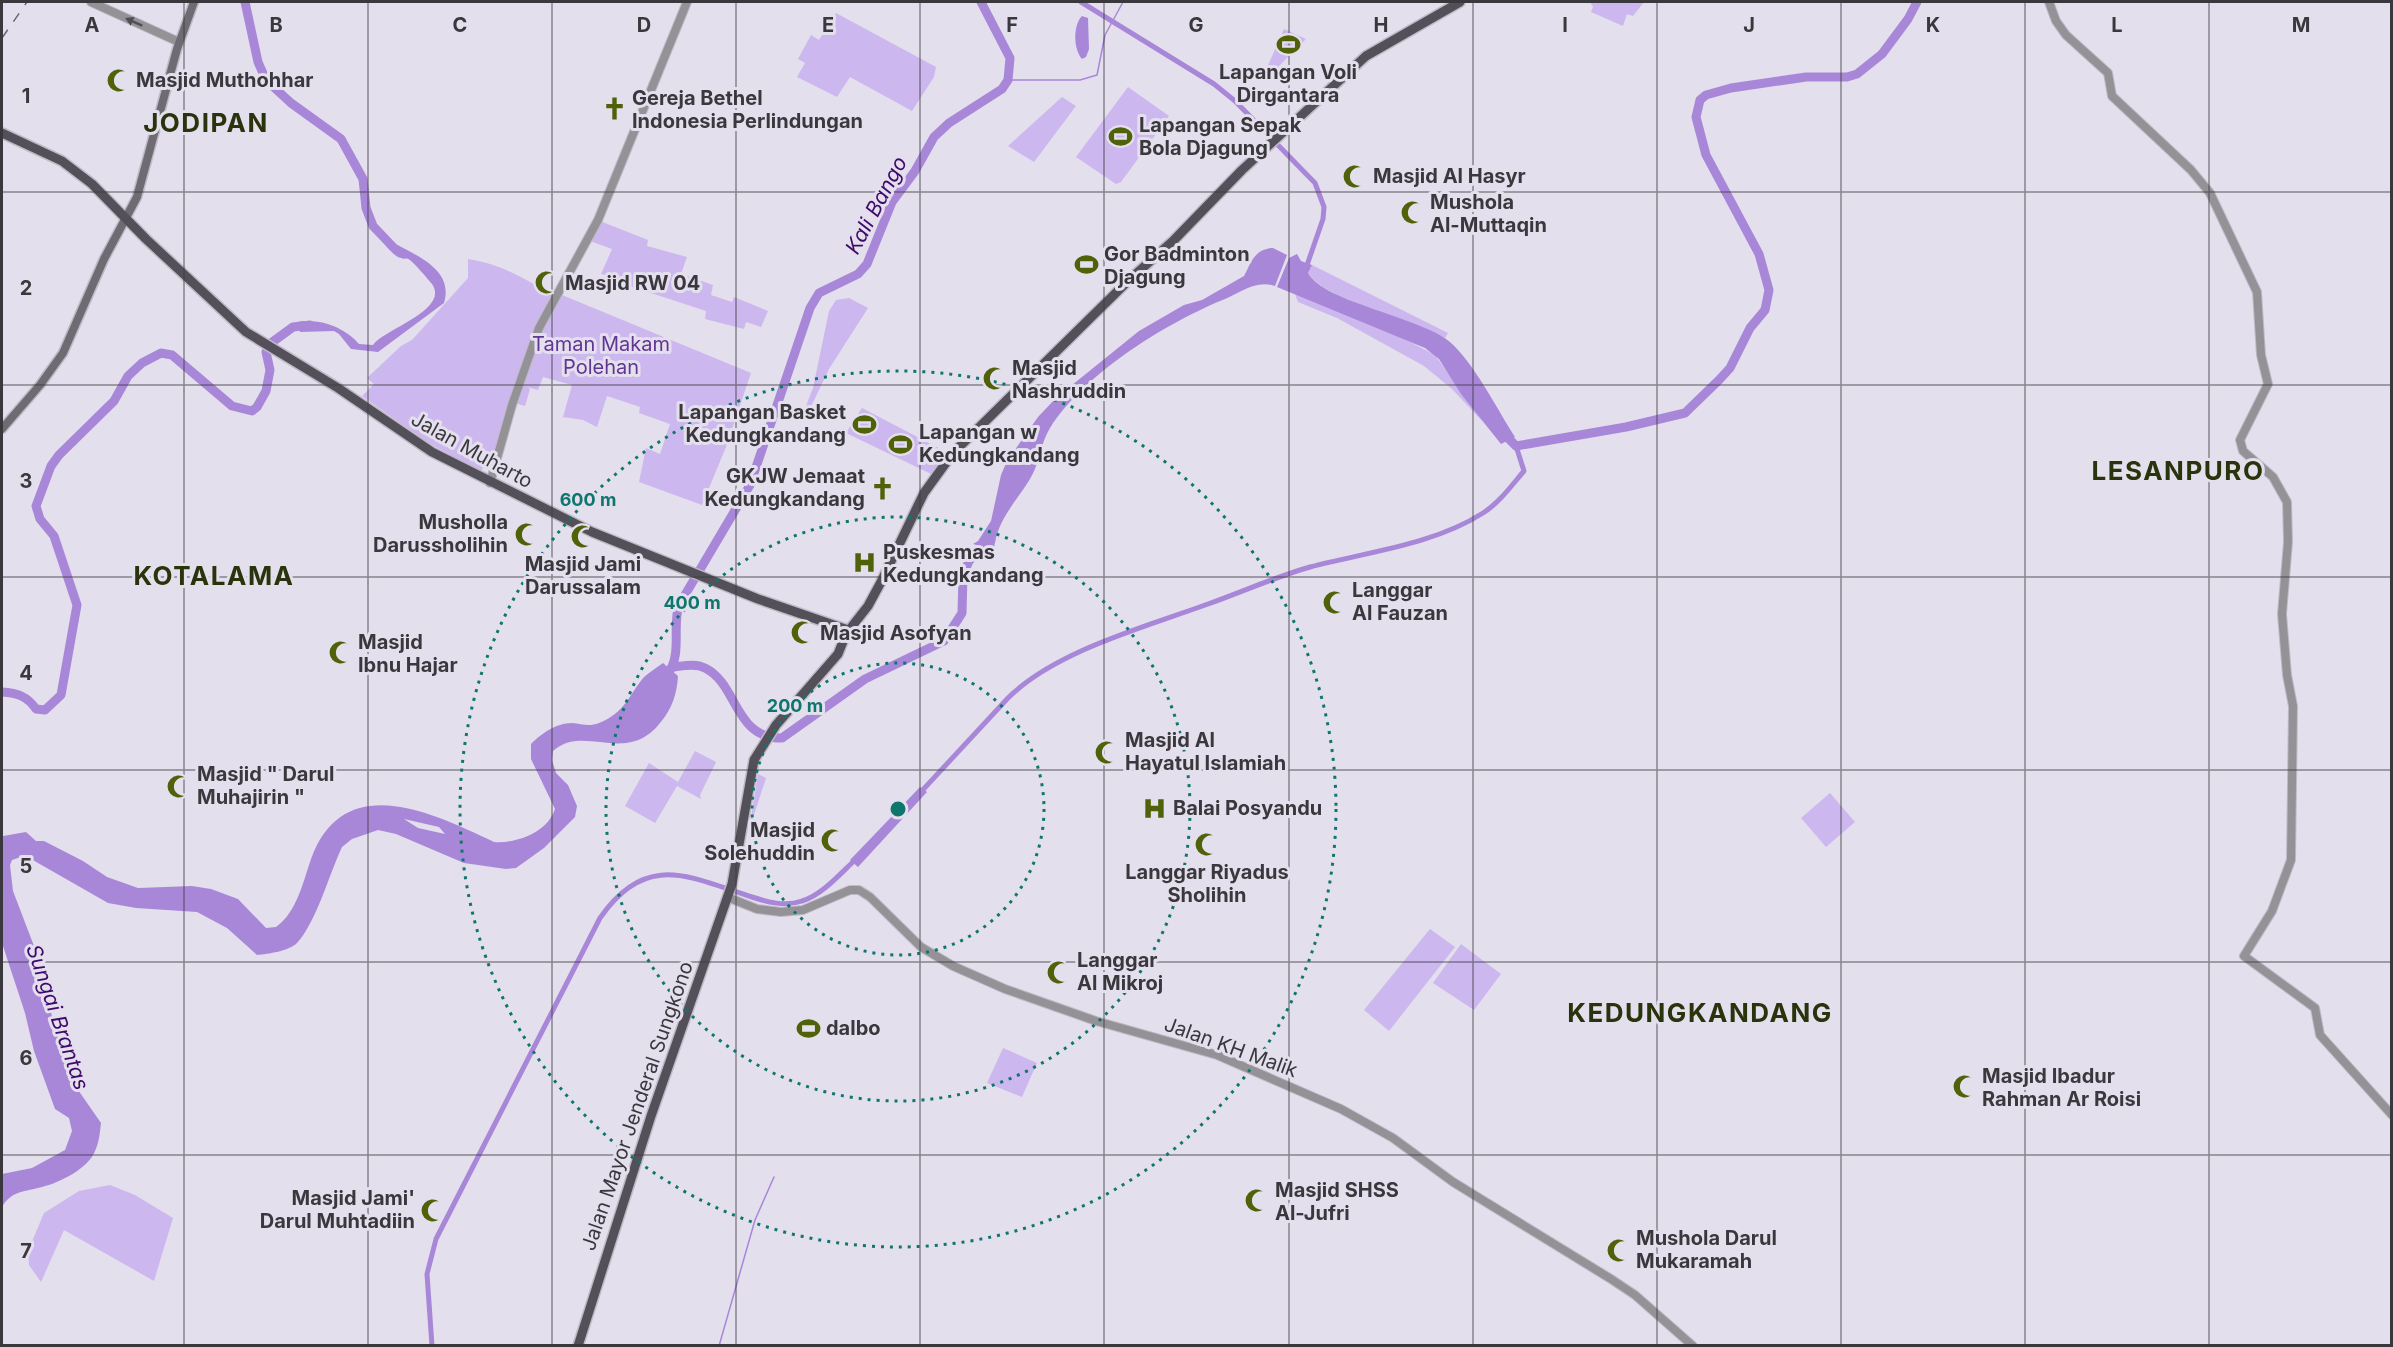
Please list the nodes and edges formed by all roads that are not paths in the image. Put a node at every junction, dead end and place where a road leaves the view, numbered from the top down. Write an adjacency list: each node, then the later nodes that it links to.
1 (91, 2): 6 (street, one-way to 1)
2 (194, 2): 6 (main road)
3 (687, 2): 10 (street)
4 (1460, 2): 11 (main road)
5 (2049, 2): 13 (street)
6 (179, 42): 8 (main road)
7 (2, 133): 8 (main road, Jalan Muharto)
8 (128, 218): 9 (main road); 10 (main road, Jalan Muharto)
9 (2, 429)
10 (490, 483): 11 (main road, Jalan Muharto)
11 (845, 632): 12 (main road, Jalan Mayor Jenderal Sungkono)
12 (730, 888): 14 (main road, Jalan Mayor Jenderal Sungkono); 15 (street, Jalan KH Malik)
13 (2391, 1115)
14 (578, 1346)
15 (1693, 1346)

